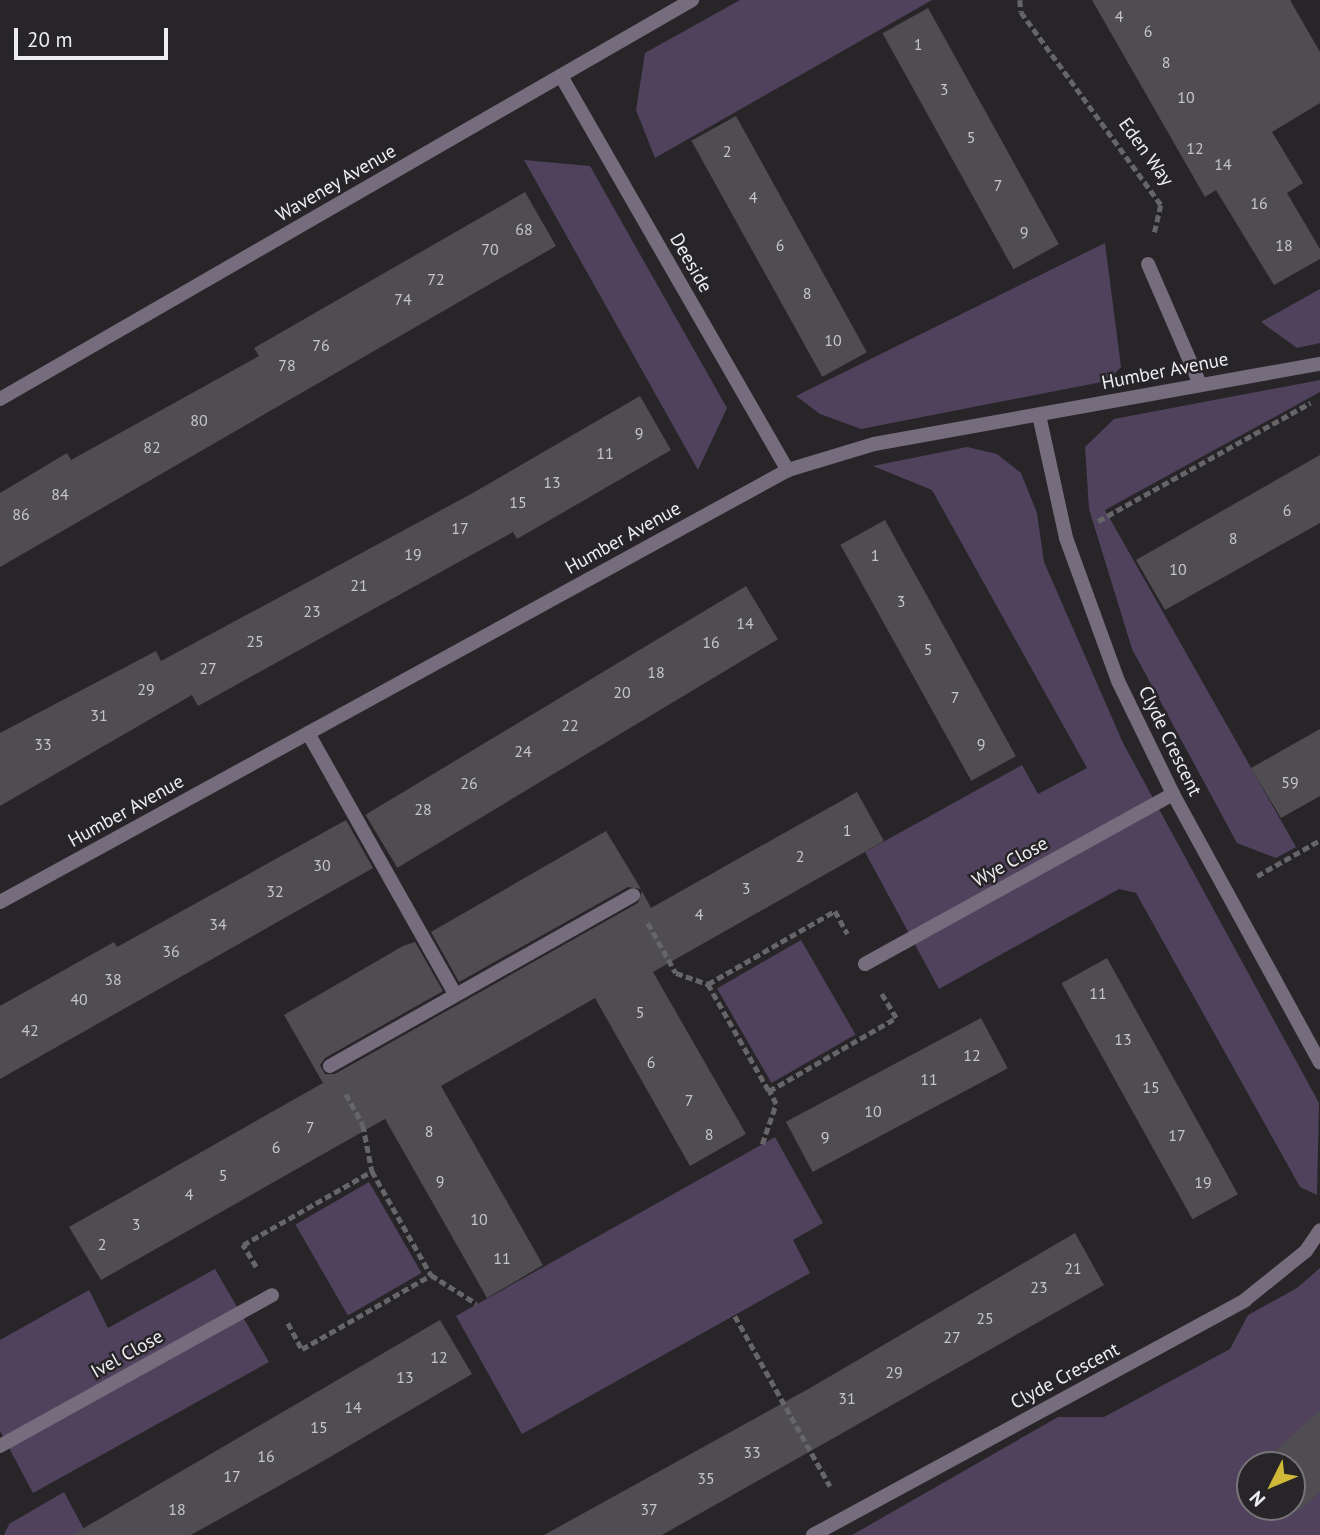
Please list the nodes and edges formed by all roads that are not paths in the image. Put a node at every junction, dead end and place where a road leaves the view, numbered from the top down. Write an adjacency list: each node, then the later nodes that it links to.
1 (692, 0): 2 (street, Waveney Avenue)
2 (561, 76): 6 (street, Waveney Avenue); 8 (street, Deeside)
3 (1148, 264): 5 (street)
4 (1320, 364): 5 (street, Humber Avenue)
5 (1199, 382): 7 (street, Humber Avenue)
6 (0, 399)
7 (1039, 415): 8 (street, Humber Avenue); 10 (street, Clyde Crescent)
8 (789, 470): 9 (street, Humber Avenue)
9 (308, 733): 12 (street, Humber Avenue); 14 (street)
10 (1173, 794): 13 (street, Wye Close); 15 (street, Clyde Crescent)
11 (632, 895): 14 (street)
12 (0, 902)
13 (865, 964)
14 (455, 994): 16 (street)
15 (1320, 1062)
16 (330, 1066)
17 (1320, 1230): 20 (street, Clyde Crescent)
18 (272, 1295): 19 (street, Ivel Close)
19 (0, 1446)
20 (813, 1535)

